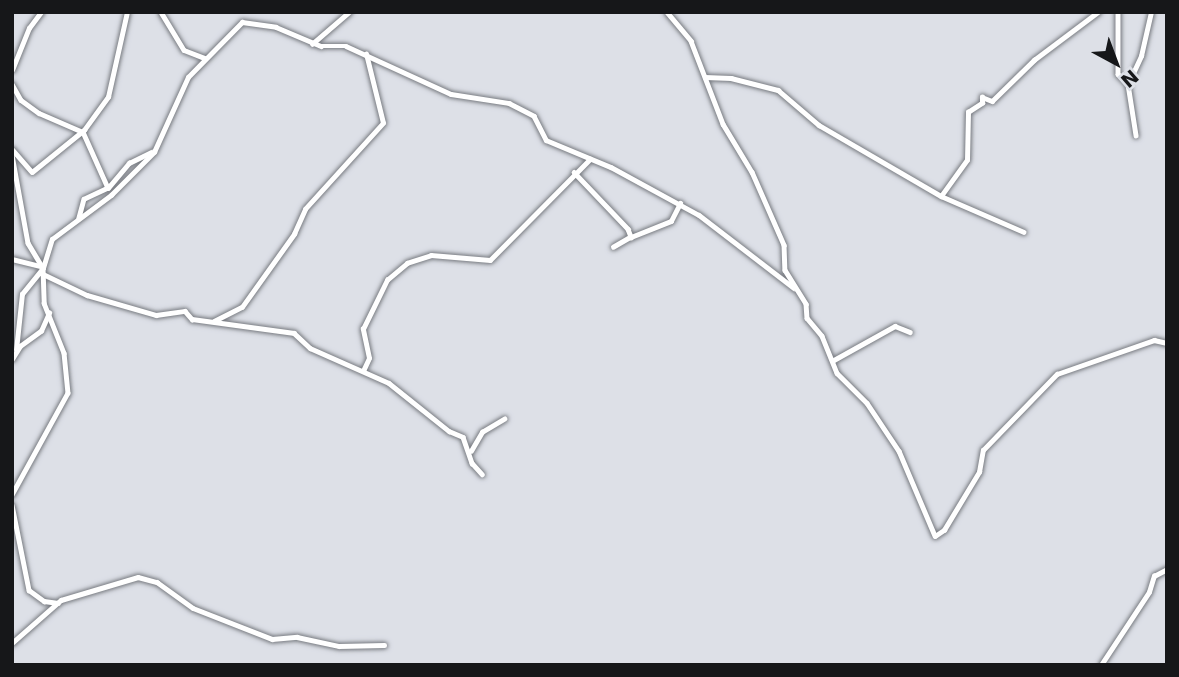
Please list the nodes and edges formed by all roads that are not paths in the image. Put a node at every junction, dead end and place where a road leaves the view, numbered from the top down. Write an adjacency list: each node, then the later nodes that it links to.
1 (41, 12): 12 (street)
2 (127, 12): 16 (street)
3 (162, 12): 11 (street)
4 (349, 12): 9 (street)
5 (667, 12): 13 (street)
6 (1098, 12): 24 (street)
7 (1118, 12): 15 (street)
8 (1150, 12): 15 (street)
9 (312, 44): 10 (street); 11 (street)
10 (366, 54): 21 (street); 34 (street)
11 (205, 58): 19 (street)
12 (12, 70)
13 (705, 77): 24 (street); 32 (street)
14 (12, 84): 16 (street)
15 (1128, 84): 17 (street)
16 (83, 132): 18 (street); 23 (street)
17 (1136, 135)
18 (12, 149)
19 (155, 150): 23 (street); 26 (street)
20 (12, 155): 31 (street)
21 (591, 158): 22 (street); 25 (street)
22 (574, 172): 28 (street); 40 (street)
23 (108, 188): 26 (street)
24 (941, 196): 27 (street)
25 (680, 203): 28 (street); 32 (street)
26 (79, 219): 31 (street)
27 (1024, 232)
28 (631, 237): 29 (street)
29 (614, 247)
30 (12, 259): 31 (street)
31 (42, 270): 33 (street); 34 (street); 37 (street)
32 (794, 288): 39 (street)
33 (49, 313): 37 (street); 44 (street)
34 (213, 322): 40 (street)
35 (911, 332): 39 (street)
36 (1167, 343): 39 (street)
37 (16, 350): 38 (street)
38 (12, 359)
39 (832, 361)
40 (363, 371): 42 (street)
41 (503, 419): 42 (street)
42 (471, 451): 43 (street)
43 (482, 474)
44 (12, 495)
45 (12, 505): 47 (street)
46 (1167, 569): 50 (street)
47 (59, 603): 48 (street); 49 (street)
48 (12, 643)
49 (384, 645)
50 (1101, 665)

